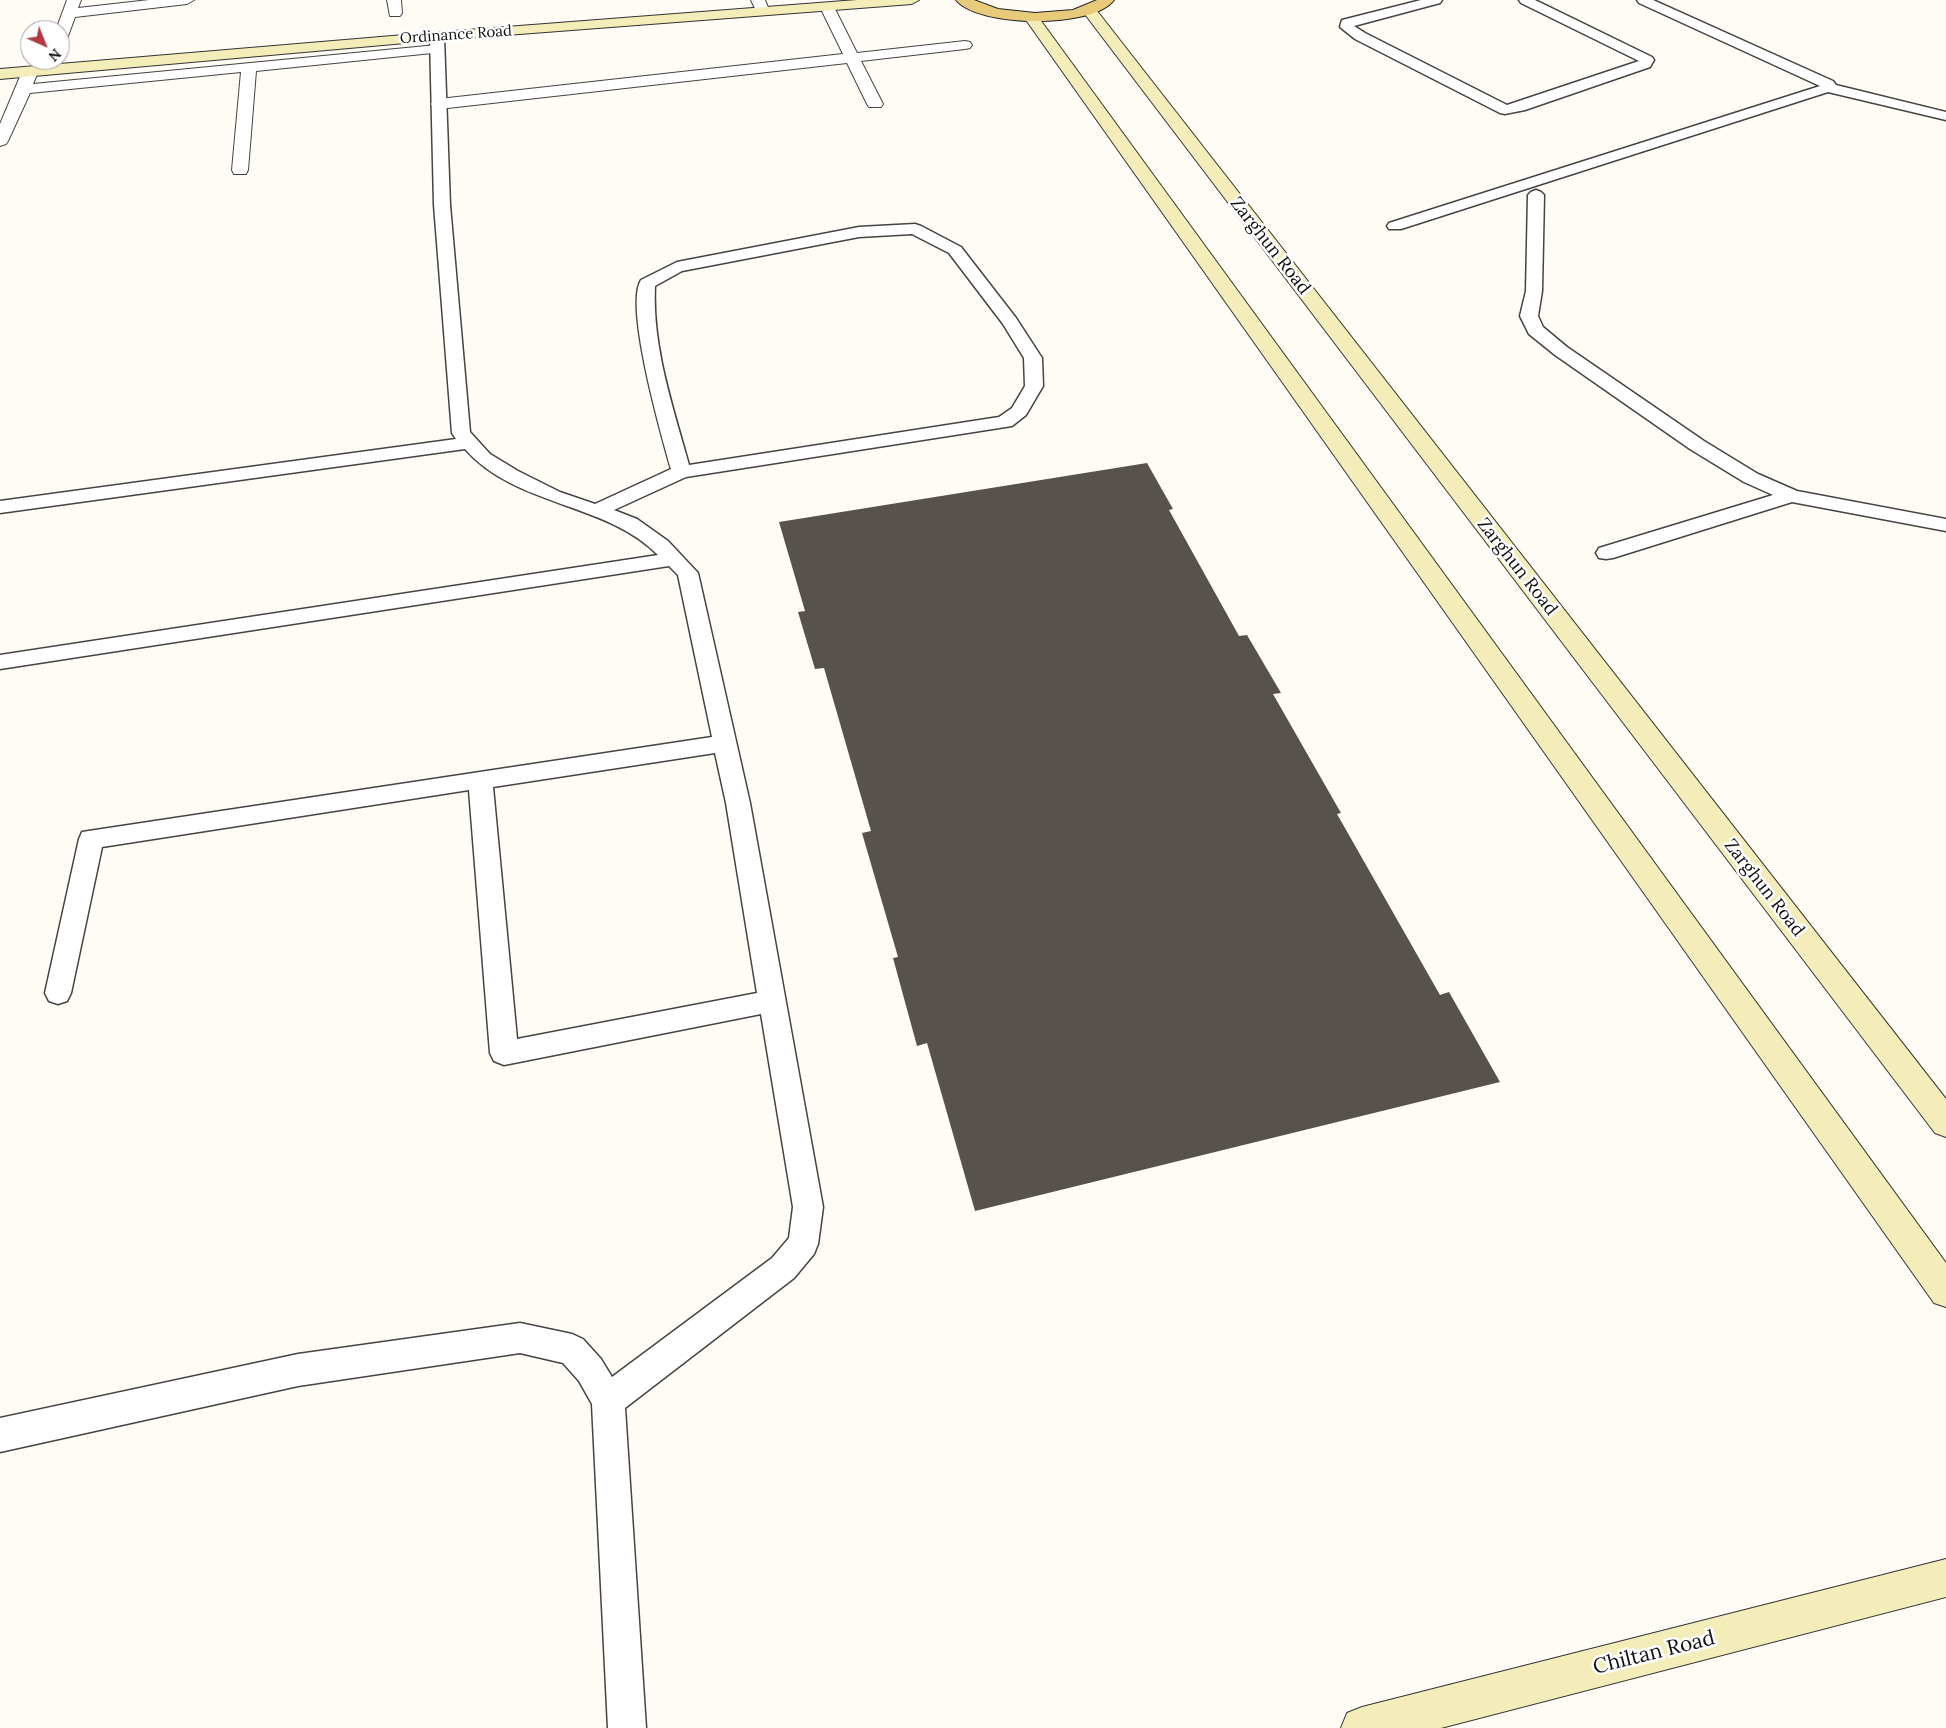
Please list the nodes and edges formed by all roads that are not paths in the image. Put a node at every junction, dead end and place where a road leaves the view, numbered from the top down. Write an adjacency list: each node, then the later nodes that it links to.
1 (187, 0): 9 (street)
2 (912, 0): 10 (street, Ordinance Road)
3 (963, 0): 11 (main road)
4 (1436, 0): 5 (lane)
5 (1525, 0)
6 (1643, 0): 21 (lane)
7 (1098, 5): 11 (main road); 44 (street, Zarghun Road)
8 (761, 6): 10 (street, Ordinance Road); 13 (street, Ordinance Road)
9 (72, 7): 12 (street)
10 (827, 7): 15 (street)
11 (1031, 17): 45 (street)
12 (67, 20)
13 (437, 43): 16 (street, Ordinance Road); 17 (street); 24 (lane)
14 (965, 46): 15 (street)
15 (852, 58): 24 (street); 25 (street)
16 (70, 64)
17 (249, 67): 22 (street); 28 (street)
18 (34, 70): 19 (street, Ordinance Road)
19 (31, 71): 20 (street, Ordinance Road); 22 (street)
20 (0, 74)
21 (1829, 88): 26 (lane); 30 (lane)
22 (22, 95): 23 (street); 27 (street)
23 (0, 103)
24 (439, 104): 31 (lane)
25 (875, 104)
26 (1946, 116)
27 (0, 141)
28 (240, 170)
29 (1536, 195): 33 (lane)
30 (1396, 226)
31 (470, 443): 34 (lane); 35 (lane)
32 (681, 472): 32 (lane); 35 (lane)
33 (1791, 496): 36 (lane); 37 (lane)
34 (0, 506)
35 (596, 511): 38 (lane)
36 (1946, 524)
37 (1606, 553)
38 (675, 559): 39 (lane); 40 (lane)
39 (0, 662)
40 (725, 743): 41 (lane); 43 (lane)
41 (480, 780): 42 (lane); 43 (lane)
42 (58, 993)
43 (772, 1001): 46 (lane)
44 (1946, 1124)
45 (1946, 1291)
46 (608, 1401): 47 (lane); 49 (lane)
47 (0, 1435)
48 (1946, 1578): 50 (street, Chiltan Road)
49 (627, 1728)
50 (1362, 1728)

